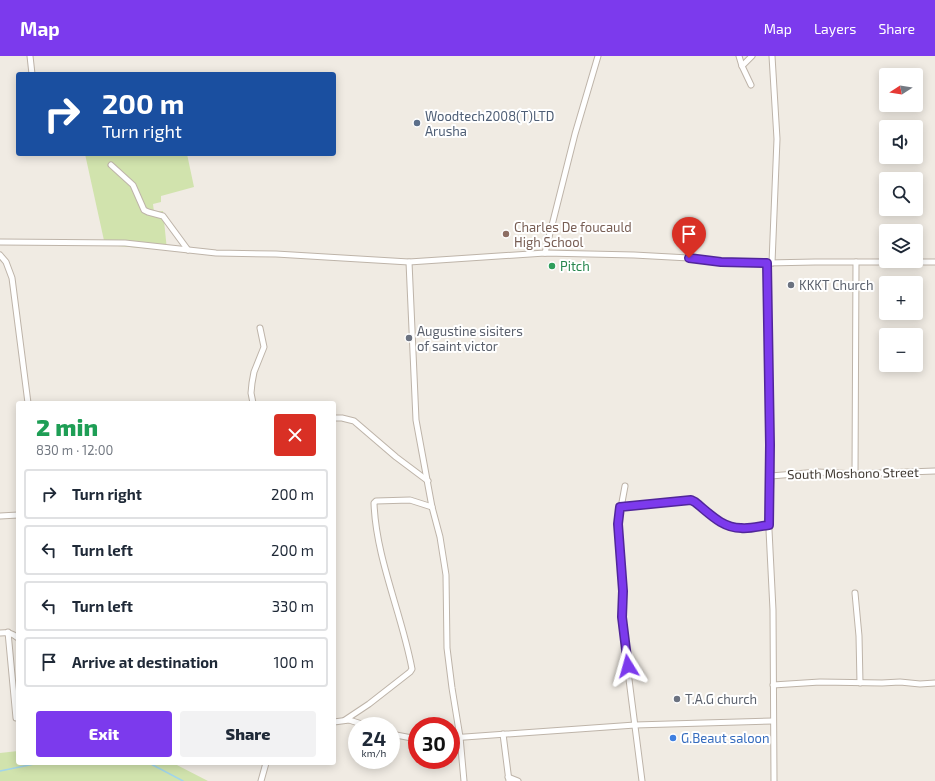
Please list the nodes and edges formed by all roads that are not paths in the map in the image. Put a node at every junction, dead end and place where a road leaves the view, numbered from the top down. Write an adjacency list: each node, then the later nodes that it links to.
1 (30, 56): 7 (street)
2 (598, 56): 12 (street)
3 (739, 56): 6 (street)
4 (752, 56): 6 (street)
5 (772, 56): 17 (street)
6 (742, 66): 8 (street)
7 (32, 72)
8 (751, 85)
9 (111, 165): 11 (street)
10 (0, 242): 11 (street)
11 (188, 250): 14 (street)
12 (545, 253): 14 (street); 17 (street)
13 (0, 255): 19 (street)
14 (409, 262): 25 (street)
15 (856, 262): 16 (street); 17 (street); 23 (street)
16 (935, 262)
17 (769, 263): 24 (street)
18 (260, 328): 20 (street)
19 (28, 401)
20 (253, 401)
21 (336, 418): 25 (street)
22 (935, 471): 23 (street, South Moshono Street)
23 (855, 474): 24 (street, South Moshono Street)
24 (771, 476): 31 (street)
25 (428, 481): 27 (street)
26 (625, 486): 28 (street)
27 (432, 507): 39 (street); 41 (street)
28 (620, 507): 31 (street); 44 (street)
29 (16, 515): 30 (street)
30 (0, 516)
31 (769, 525): 38 (street)
32 (855, 593): 36 (street)
33 (8, 632): 34 (street); 35 (street); 40 (street)
34 (0, 633)
35 (16, 636)
36 (860, 683): 37 (street); 38 (street)
37 (935, 683)
38 (773, 685): 42 (street)
39 (457, 717)
40 (16, 718)
41 (345, 720): 43 (street)
42 (773, 721): 44 (street); 53 (street)
43 (336, 722)
44 (635, 725): 45 (street); 52 (street)
45 (502, 734): 46 (street); 48 (street)
46 (460, 737): 50 (street)
47 (265, 765): 49 (street)
48 (509, 779): 51 (street)
49 (261, 781)
50 (464, 781)
51 (518, 781)
52 (642, 781)
53 (774, 781)

